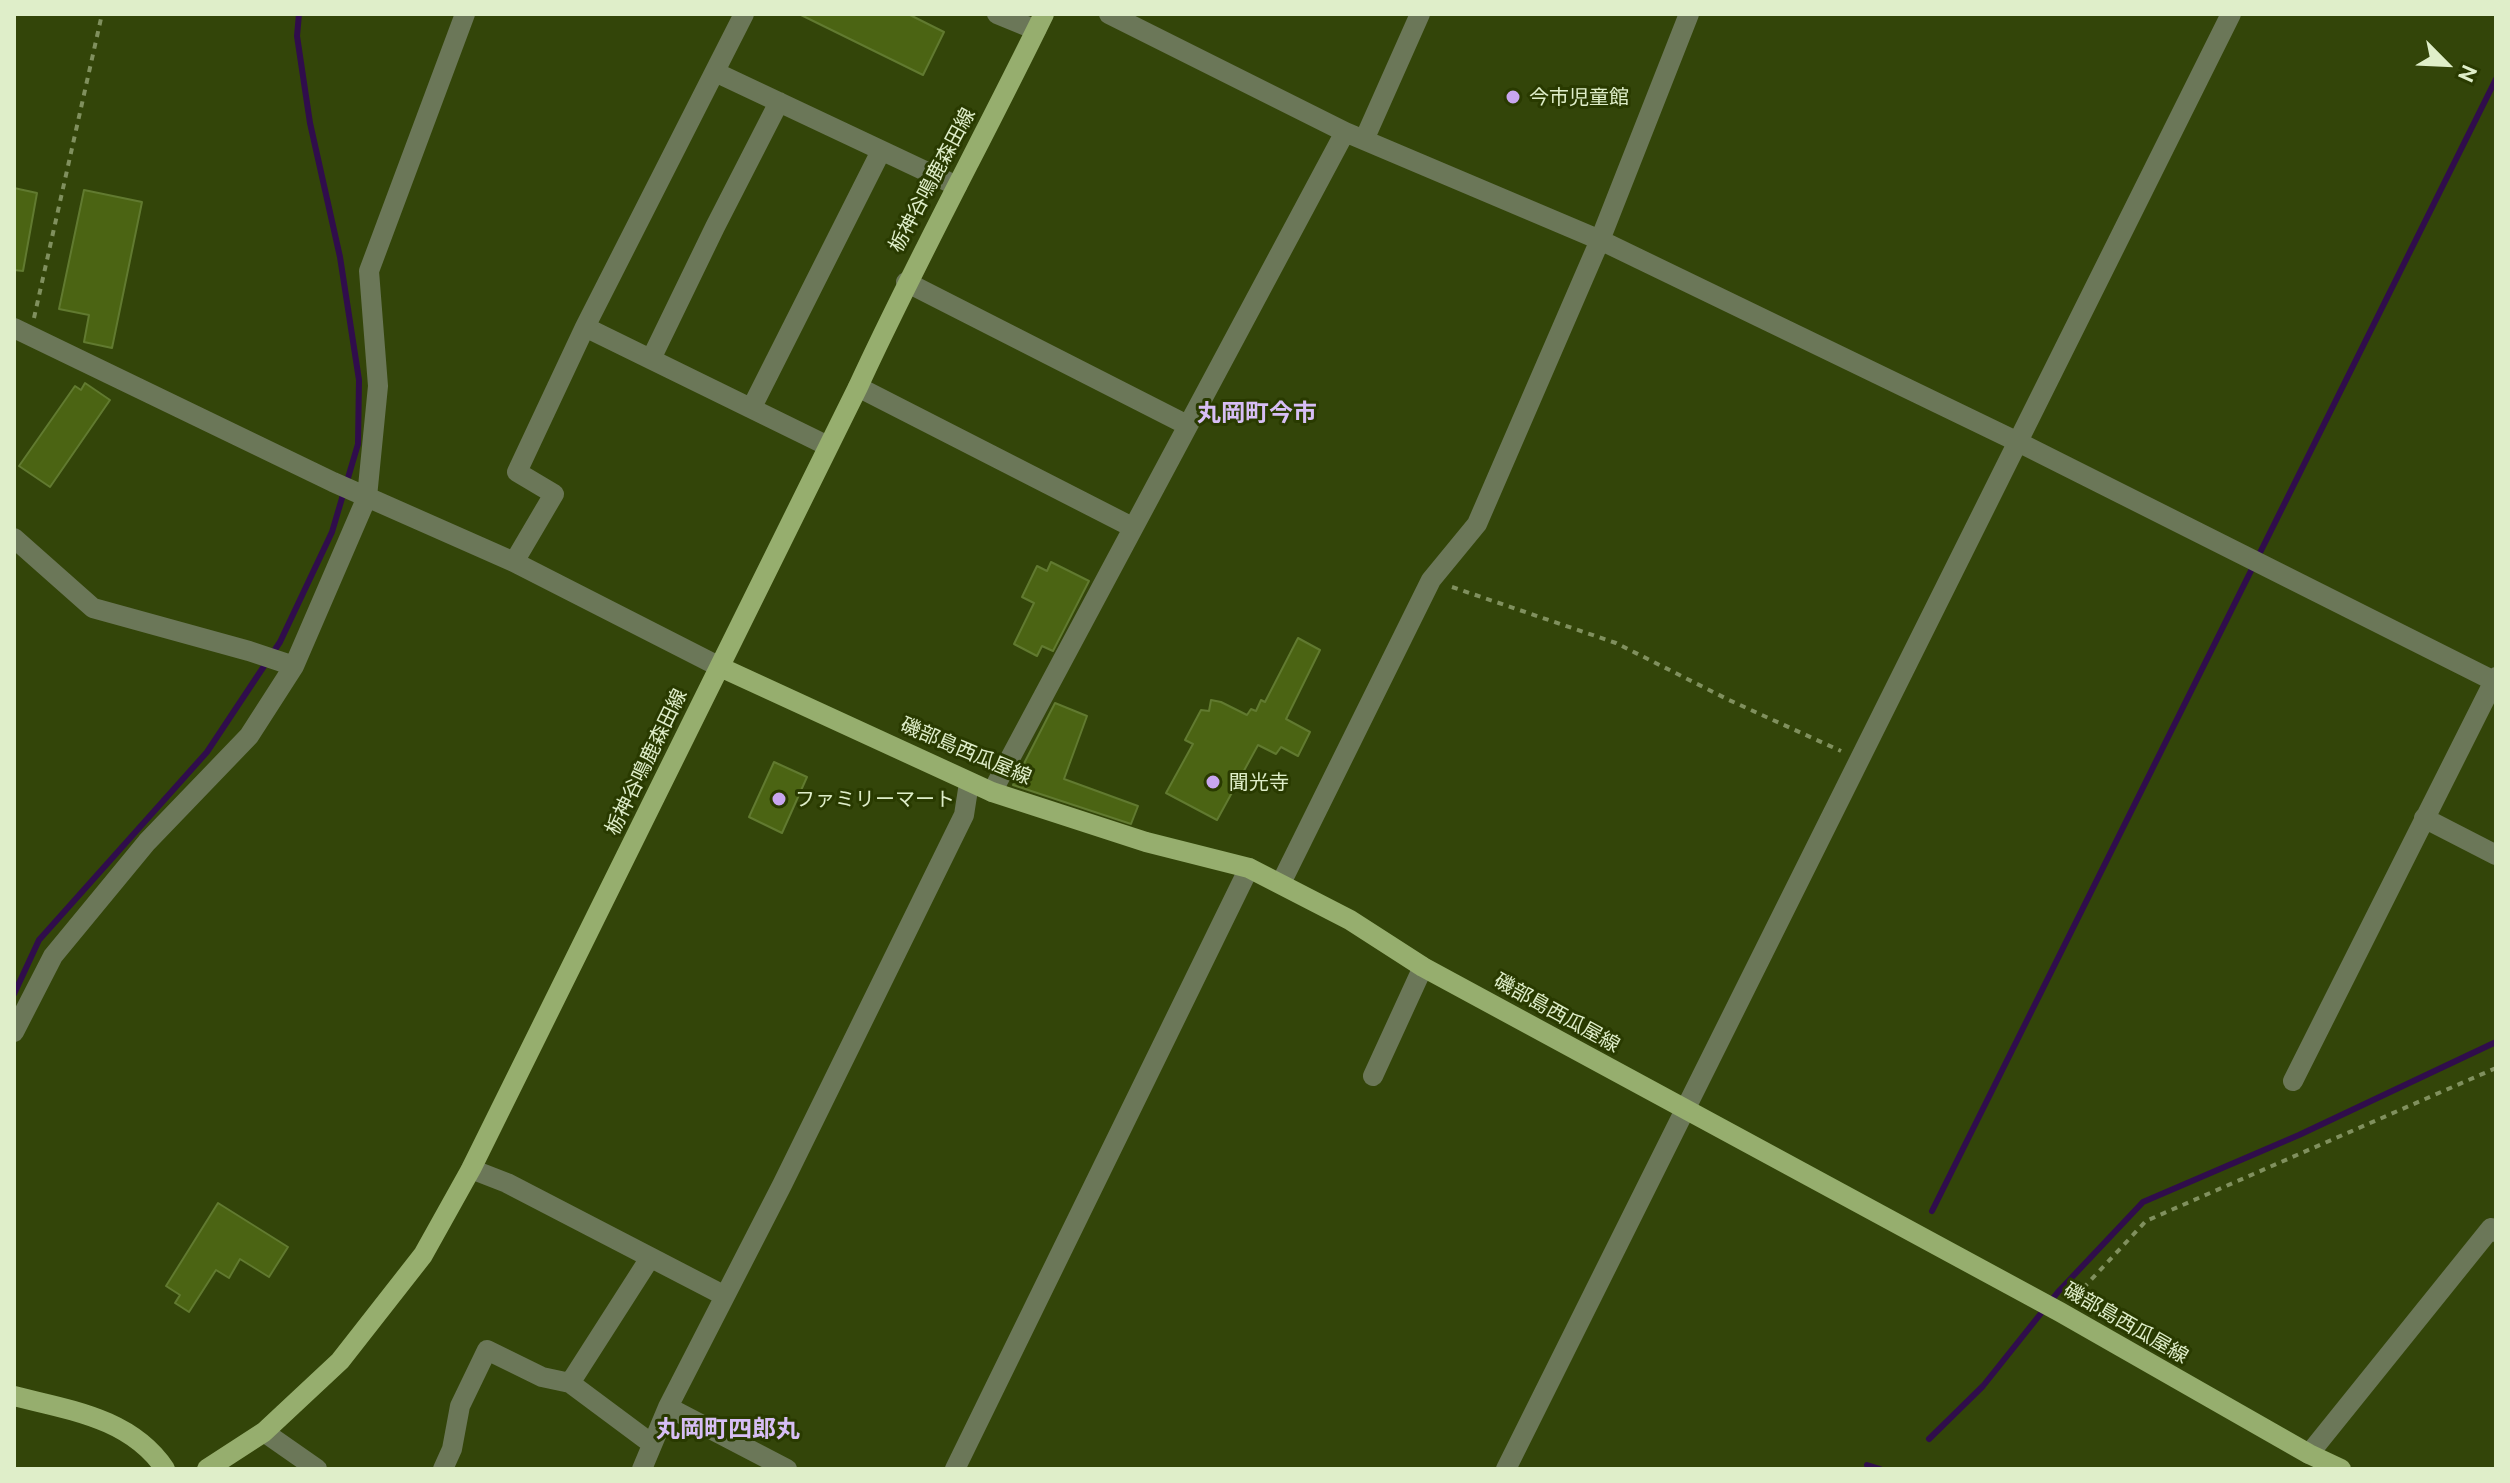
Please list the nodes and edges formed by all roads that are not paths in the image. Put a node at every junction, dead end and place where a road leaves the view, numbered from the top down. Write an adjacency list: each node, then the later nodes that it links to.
1 (465, 14): 25 (street)
2 (744, 14): 9 (street)
3 (997, 14): 8 (street)
4 (1109, 14): 11 (street)
5 (1420, 14): 12 (street)
6 (1689, 14): 15 (street)
7 (2231, 14): 23 (street)
8 (1040, 22): 14 (main road, 栃神谷鳴鹿森田線)
9 (715, 72): 10 (street); 17 (street)
10 (779, 102): 13 (street); 19 (street)
11 (1345, 132): 12 (street); 22 (street)
12 (1364, 140): 15 (street)
13 (881, 151): 14 (street); 21 (street)
14 (957, 186): 16 (main road, 栃神谷鳴鹿森田線)
15 (1600, 240): 23 (street); 37 (street)
16 (906, 282): 20 (main road, 栃神谷鳴鹿森田線); 22 (street)
17 (585, 327): 19 (street); 28 (street)
18 (22, 332): 25 (street)
19 (651, 359): 21 (street)
20 (858, 387): 24 (main road, 栃神谷鳴鹿森田線); 26 (street)
21 (752, 407): 24 (street)
22 (1187, 425): 26 (street)
23 (2018, 442): 31 (street); 42 (street)
24 (828, 446): 30 (main road, 栃神谷鳴鹿森田線)
25 (363, 495): 28 (street); 29 (street)
26 (1132, 527): 33 (street)
27 (14, 538): 29 (street)
28 (514, 562): 30 (street)
29 (294, 666): 39 (street)
30 (720, 667): 32 (main road, 磯部島西瓜屋線); 43 (main road, 栃神谷鳴鹿森田線)
31 (2495, 679): 34 (street)
32 (969, 783): 33 (main road, 磯部島西瓜屋線); 46 (street)
33 (992, 792): 36 (main road, 磯部島西瓜屋線)
34 (2424, 818): 35 (street); 41 (street)
35 (2496, 855)
36 (1249, 868): 37 (main road, 磯部島西瓜屋線); 59 (street)
37 (1281, 883): 38 (main road, 磯部島西瓜屋線)
38 (1423, 967): 40 (street); 42 (main road, 磯部島西瓜屋線)
39 (14, 1032)
40 (1373, 1076)
41 (2293, 1081)
42 (1685, 1110): 52 (main road, 磯部島西瓜屋線); 60 (street)
43 (471, 1169): 45 (street); 50 (main road, 栃神谷鳴鹿森田線)
44 (2496, 1232): 52 (street)
45 (650, 1258): 46 (street); 47 (street)
46 (725, 1296): 49 (street)
47 (570, 1383): 51 (street); 56 (street)
48 (24, 1398): 53 (main road)
49 (668, 1407): 51 (street); 58 (street)
50 (264, 1432): 54 (main road, 栃神谷鳴鹿森田線); 55 (street)
51 (652, 1444): 57 (street)
52 (2309, 1454): 61 (main road, 磯部島西瓜屋線)
53 (165, 1469)
54 (207, 1469)
55 (317, 1469)
56 (443, 1469)
57 (642, 1469)
58 (787, 1469)
59 (955, 1469)
60 (1506, 1469)
61 (2341, 1469)

